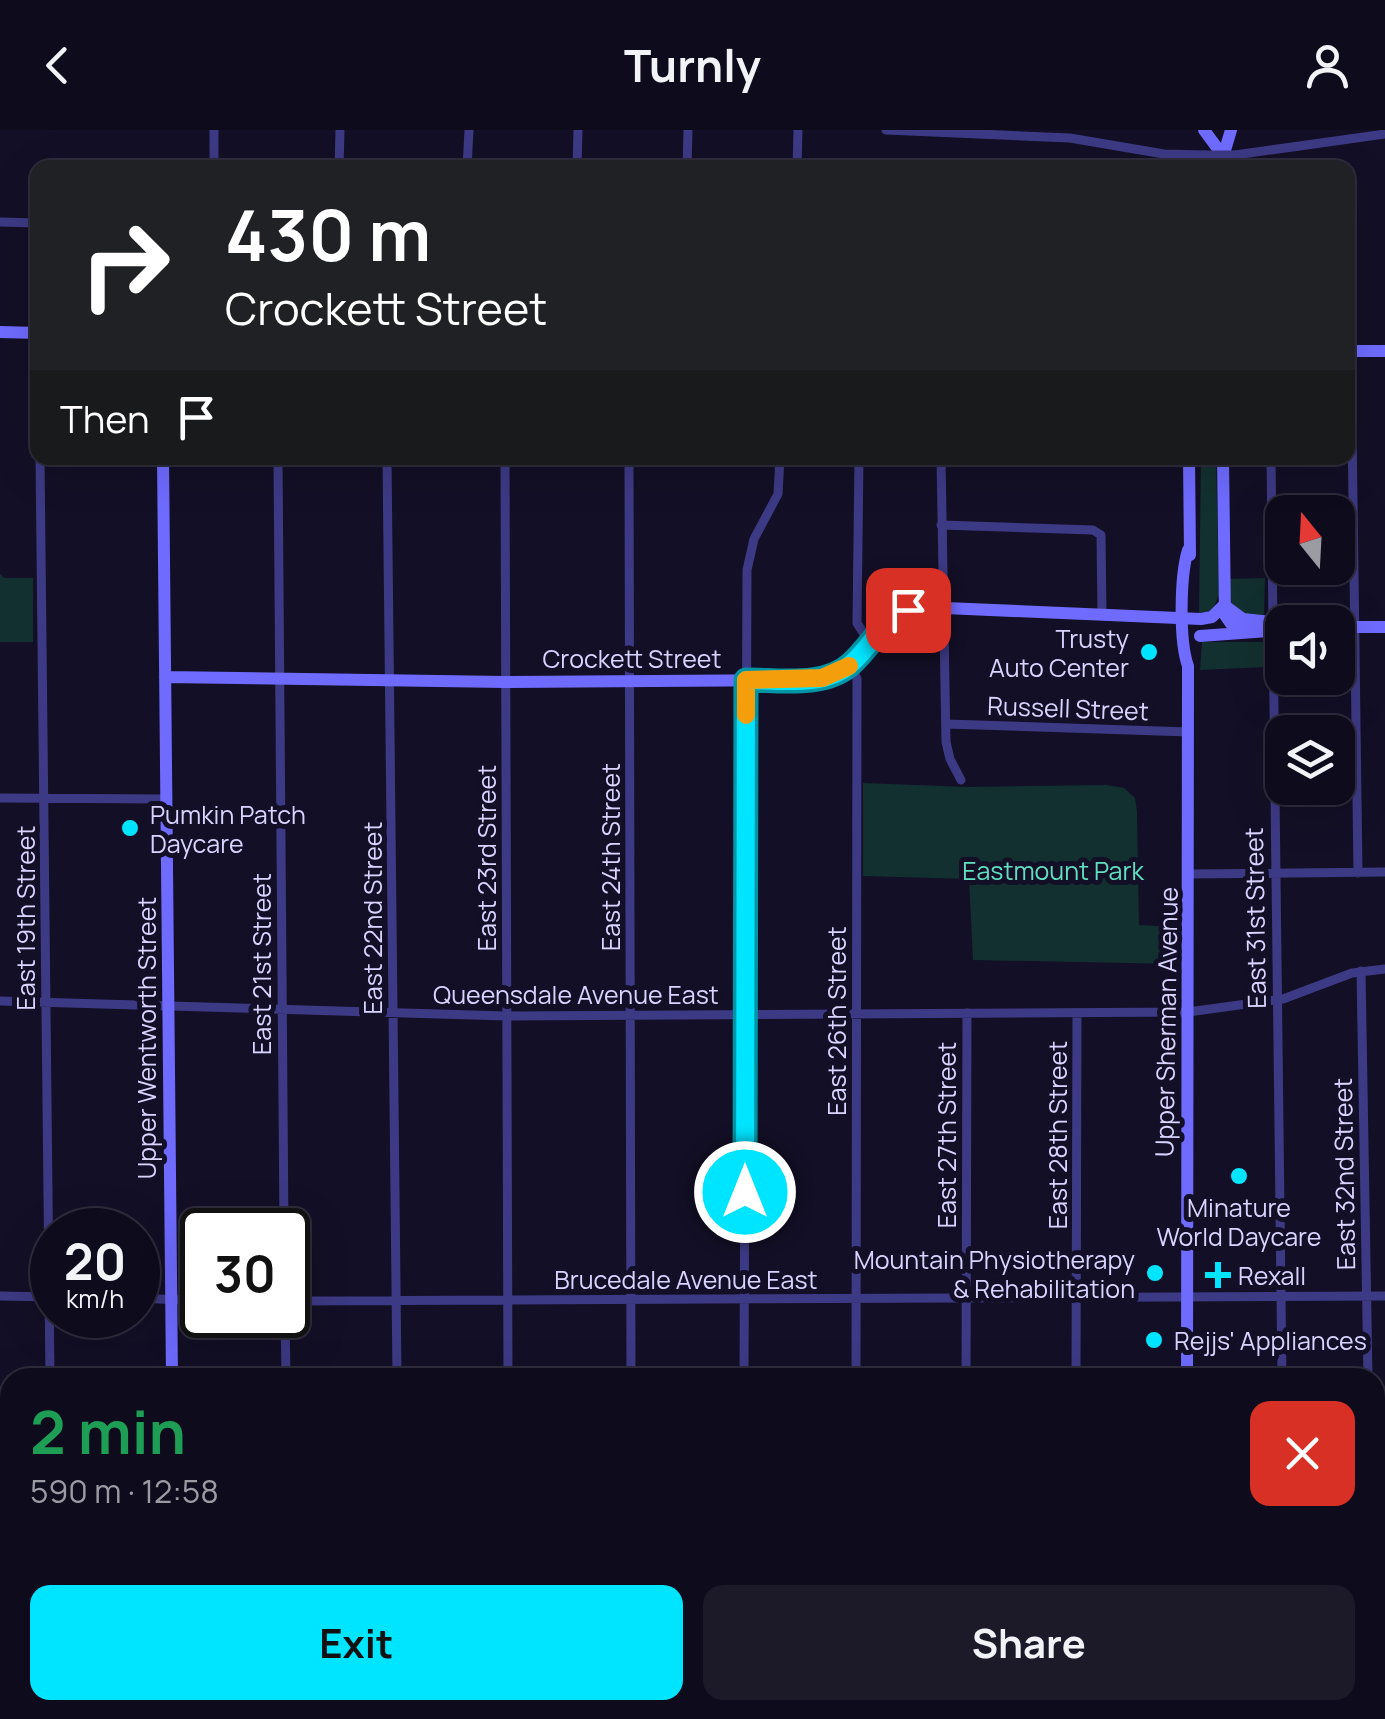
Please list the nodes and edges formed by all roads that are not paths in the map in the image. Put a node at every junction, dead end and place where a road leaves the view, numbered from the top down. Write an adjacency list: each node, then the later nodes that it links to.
1 (214, 130): 13 (street)
2 (340, 130): 14 (street)
3 (469, 130): 15 (street)
4 (578, 130): 16 (street)
5 (688, 130): 17 (street)
6 (798, 130): 18 (street)
7 (886, 130): 12 (street, bridge)
8 (1204, 130): 19 (main road)
9 (1220, 130): 20 (main road)
10 (1231, 130): 21 (main road)
11 (1385, 134): 12 (street)
12 (1237, 155): 22 (street)
13 (214, 160)
14 (339, 160)
15 (467, 160)
16 (577, 160)
17 (686, 160)
18 (797, 160)
19 (1220, 160)
20 (1221, 160)
21 (1223, 160)
22 (1237, 160)
23 (0, 222): 24 (street)
24 (30, 223)
25 (0, 332): 26 (main road)
26 (30, 333)
27 (1385, 351): 28 (main road)
28 (1355, 352)
29 (40, 465): 69 (street, East 19th Street)
30 (163, 465): 58 (main road, Upper Wentworth Street)
31 (278, 465): 59 (street, East 21st Street)
32 (387, 465): 60 (street, East 22nd Street)
33 (505, 465): 63 (street, East 23rd Street)
34 (629, 465): 62 (street, East 24th Street)
35 (779, 465): 61 (street)
36 (859, 465): 55 (street)
37 (941, 465): 42 (street)
38 (1188, 465): 48 (main road, Upper Sherman Avenue)
39 (1223, 465): 43 (main road)
40 (1271, 465): 44 (street, East 31st Street)
41 (1351, 465): 45 (street)
42 (941, 525): 46 (street); 47 (street)
43 (1224, 605): 48 (main road); 49 (main road); 53 (main road); 54 (main road)
44 (1274, 605)
45 (1355, 605)
46 (944, 608): 47 (main road); 55 (main road); 65 (street)
47 (1102, 614): 48 (main road)
48 (1188, 618): 56 (main road, Upper Sherman Avenue)
49 (1265, 625)
50 (1385, 626): 51 (main road)
51 (1355, 627): 73 (street)
52 (1265, 630): 53 (main road)
53 (1255, 632): 54 (main road)
54 (1200, 636): 56 (main road)
55 (869, 642): 57 (main road)
56 (1190, 661): 66 (main road, Upper Sherman Avenue)
57 (851, 665): 61 (main road, Crockett Street); 86 (street, East 26th Street)
58 (165, 677): 59 (main road, Crockett Street); 70 (main road, Upper Wentworth Street)
59 (278, 679): 60 (main road, Crockett Street); 81 (street, East 21st Street)
60 (388, 680): 63 (main road, Crockett Street); 82 (street, East 22nd Street)
61 (746, 680): 62 (main road, Crockett Street); 88 (street)
62 (629, 681): 63 (main road, Crockett Street); 87 (street, East 24th Street)
63 (505, 682): 89 (street, East 23rd Street)
64 (1275, 695): 72 (street, East 31st Street)
65 (946, 724): 66 (street, Russell Street); 67 (street)
66 (1188, 732): 74 (main road, Upper Sherman Avenue)
67 (961, 780)
68 (0, 798): 69 (street)
69 (44, 799): 70 (street); 79 (street, East 19th Street)
70 (166, 799): 80 (main road, Upper Wentworth Street)
71 (1385, 872): 73 (street)
72 (1274, 873): 73 (street); 74 (street); 77 (street, East 31st Street)
73 (1358, 873)
74 (1190, 874): 83 (main road, Upper Sherman Avenue)
75 (1385, 969): 76 (street, Queensdale Avenue East)
76 (1361, 970): 77 (street, Queensdale Avenue East); 93 (street, East 32nd Street)
77 (1276, 1000): 83 (street, Queensdale Avenue East); 101 (street, East 31st Street)
78 (0, 1001): 79 (street, Queensdale Avenue East)
79 (45, 1002): 80 (street, Queensdale Avenue East); 90 (street, East 19th Street)
80 (168, 1004): 81 (street, Queensdale Avenue East); 104 (main road, Upper Wentworth Street)
81 (282, 1007): 82 (street, Queensdale Avenue East); 91 (street, East 21st Street)
82 (392, 1011): 89 (street, Queensdale Avenue East); 106 (street, East 22nd Street)
83 (1188, 1012): 85 (street, Queensdale Avenue East); 98 (main road, Upper Sherman Avenue)
84 (967, 1013): 85 (street, Queensdale Avenue East); 86 (street, Queensdale Avenue East); 96 (street, East 27th Street)
85 (1077, 1013): 97 (street, East 28th Street)
86 (856, 1014): 88 (street, Queensdale Avenue East); 100 (street, East 26th Street)
87 (630, 1015): 88 (street, Queensdale Avenue East); 89 (street, Queensdale Avenue East); 103 (street, East 24th Street)
88 (746, 1015): 99 (street)
89 (506, 1016): 107 (street, East 23rd Street)
90 (48, 1208)
91 (284, 1208)
92 (0, 1296): 95 (street)
93 (1366, 1296): 94 (street, Brucedale Avenue East); 101 (street, Brucedale Avenue East); 123 (street, East 32nd Street)
94 (1385, 1296)
95 (30, 1297)
96 (966, 1297): 97 (street, Brucedale Avenue East); 100 (street, Brucedale Avenue East); 119 (street, East 27th Street)
97 (1076, 1297): 98 (street, Brucedale Avenue East); 120 (street, East 28th Street)
98 (1186, 1297): 101 (street, Brucedale Avenue East); 121 (main road, Upper Sherman Avenue)
99 (745, 1298): 100 (street, Brucedale Avenue East); 103 (street, Brucedale Avenue East); 117 (street)
100 (856, 1298): 118 (street, East 26th Street)
101 (1281, 1298): 122 (street, East 31st Street)
102 (160, 1299): 104 (street)
103 (630, 1299): 107 (street, Brucedale Avenue East); 116 (street, East 24th Street)
104 (171, 1300): 105 (street); 112 (main road, Upper Wentworth Street)
105 (180, 1300)
106 (396, 1300): 107 (street, Brucedale Avenue East); 108 (street, Brucedale Avenue East); 114 (street, East 22nd Street)
107 (508, 1300): 115 (street, East 23rd Street)
108 (310, 1301)
109 (50, 1338): 111 (street, East 19th Street)
110 (285, 1338): 113 (street)
111 (50, 1368)
112 (172, 1368)
113 (286, 1368)
114 (397, 1368)
115 (508, 1368)
116 (631, 1368)
117 (744, 1368)
118 (856, 1368)
119 (966, 1368)
120 (1076, 1368)
121 (1187, 1368)
122 (1282, 1368)
123 (1368, 1368)

